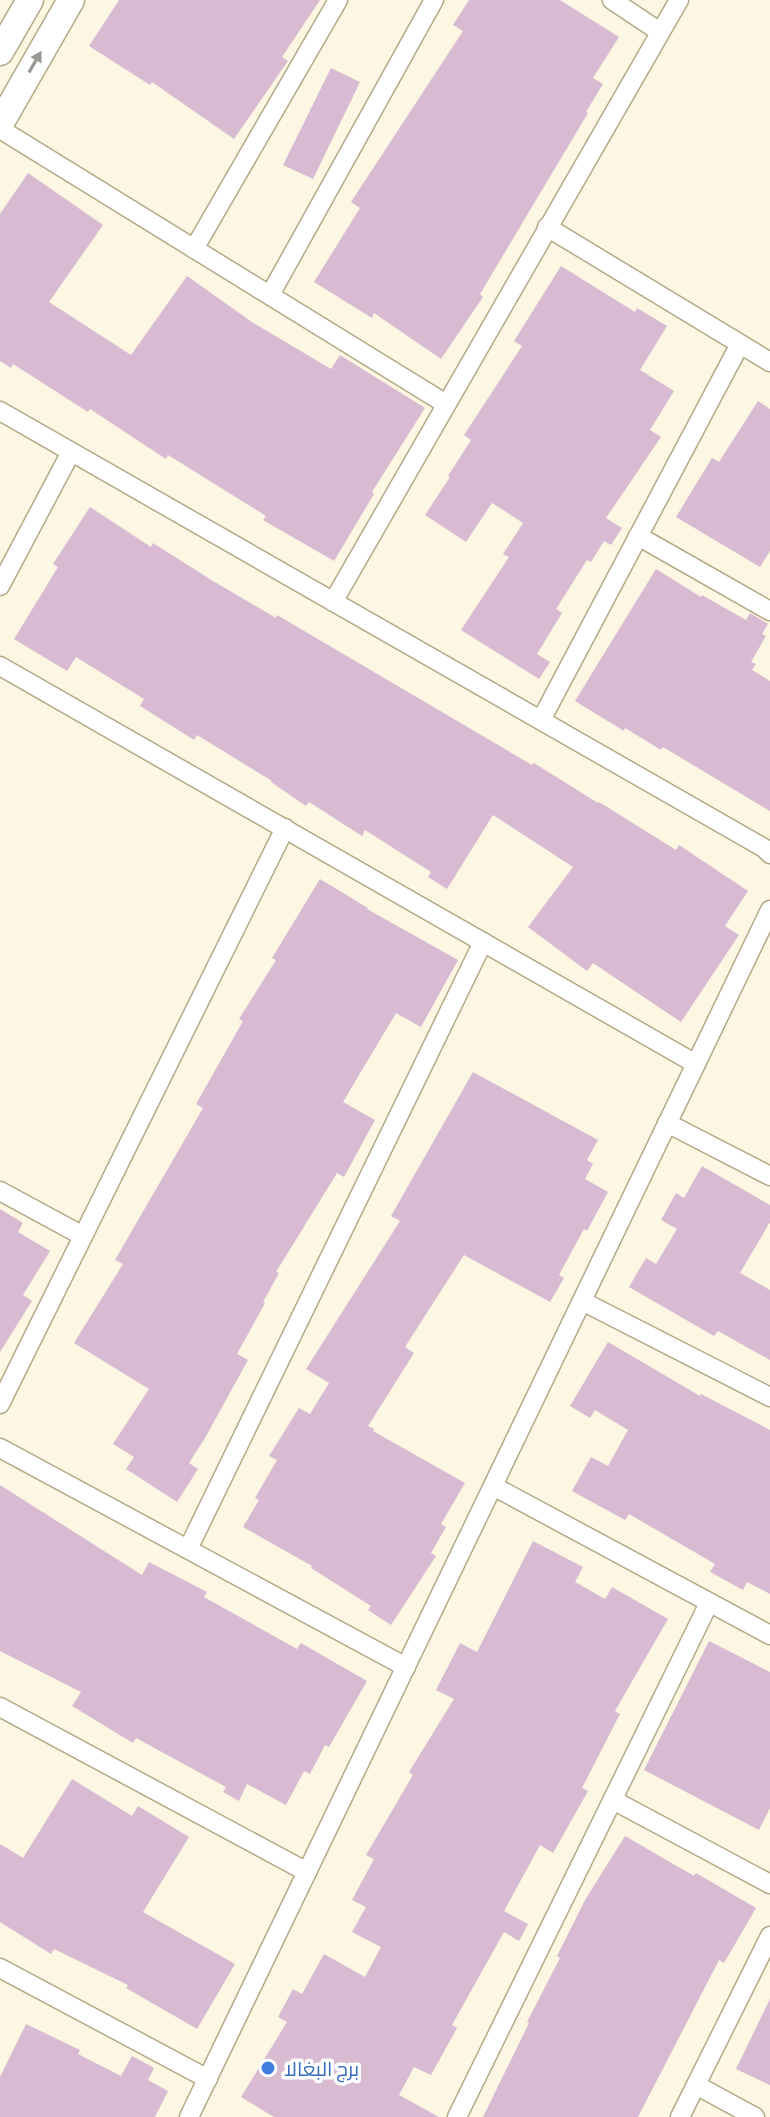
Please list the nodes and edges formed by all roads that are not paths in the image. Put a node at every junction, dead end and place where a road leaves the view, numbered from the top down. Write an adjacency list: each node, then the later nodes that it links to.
1 (30, 0): 8 (main road)
2 (71, 0): 9 (main road, one-way to 2)
3 (338, 0): 11 (street)
4 (434, 0): 12 (street)
5 (612, 0): 7 (street)
6 (679, 0): 7 (street)
7 (660, 32): 10 (street)
8 (0, 52)
9 (0, 126): 11 (street)
10 (547, 227): 13 (street); 15 (street)
11 (194, 249): 12 (street)
12 (270, 295): 15 (street)
13 (740, 344): 14 (street); 18 (street)
14 (770, 362)
15 (446, 404): 20 (street)
16 (0, 411): 17 (street)
17 (71, 452): 19 (street); 20 (street)
18 (638, 536): 21 (street); 23 (street)
19 (0, 586)
20 (333, 602): 23 (street)
21 (770, 611)
22 (0, 666): 24 (street)
23 (541, 720): 25 (street)
24 (285, 828): 27 (street); 32 (street)
25 (768, 851)
26 (770, 910): 28 (street)
27 (483, 942): 28 (street); 38 (street)
28 (696, 1064): 29 (street)
29 (667, 1123): 30 (street); 33 (street)
30 (770, 1176)
31 (0, 1191): 32 (street)
32 (83, 1236): 35 (street)
33 (582, 1301): 34 (street); 37 (street)
34 (770, 1397)
35 (0, 1404)
36 (0, 1448): 38 (street)
37 (493, 1486): 39 (street); 41 (street)
38 (188, 1549): 41 (street)
39 (709, 1603): 40 (street); 43 (street)
40 (770, 1635)
41 (406, 1667): 44 (street)
42 (0, 1707): 44 (street)
43 (613, 1800): 45 (street); 51 (street)
44 (307, 1872): 48 (street)
45 (770, 1884)
46 (770, 1936): 49 (street)
47 (0, 1968): 48 (street)
48 (208, 2079): 50 (street)
49 (696, 2085): 52 (street); 53 (street)
50 (189, 2117)
51 (457, 2117)
52 (680, 2117)
53 (755, 2117)

